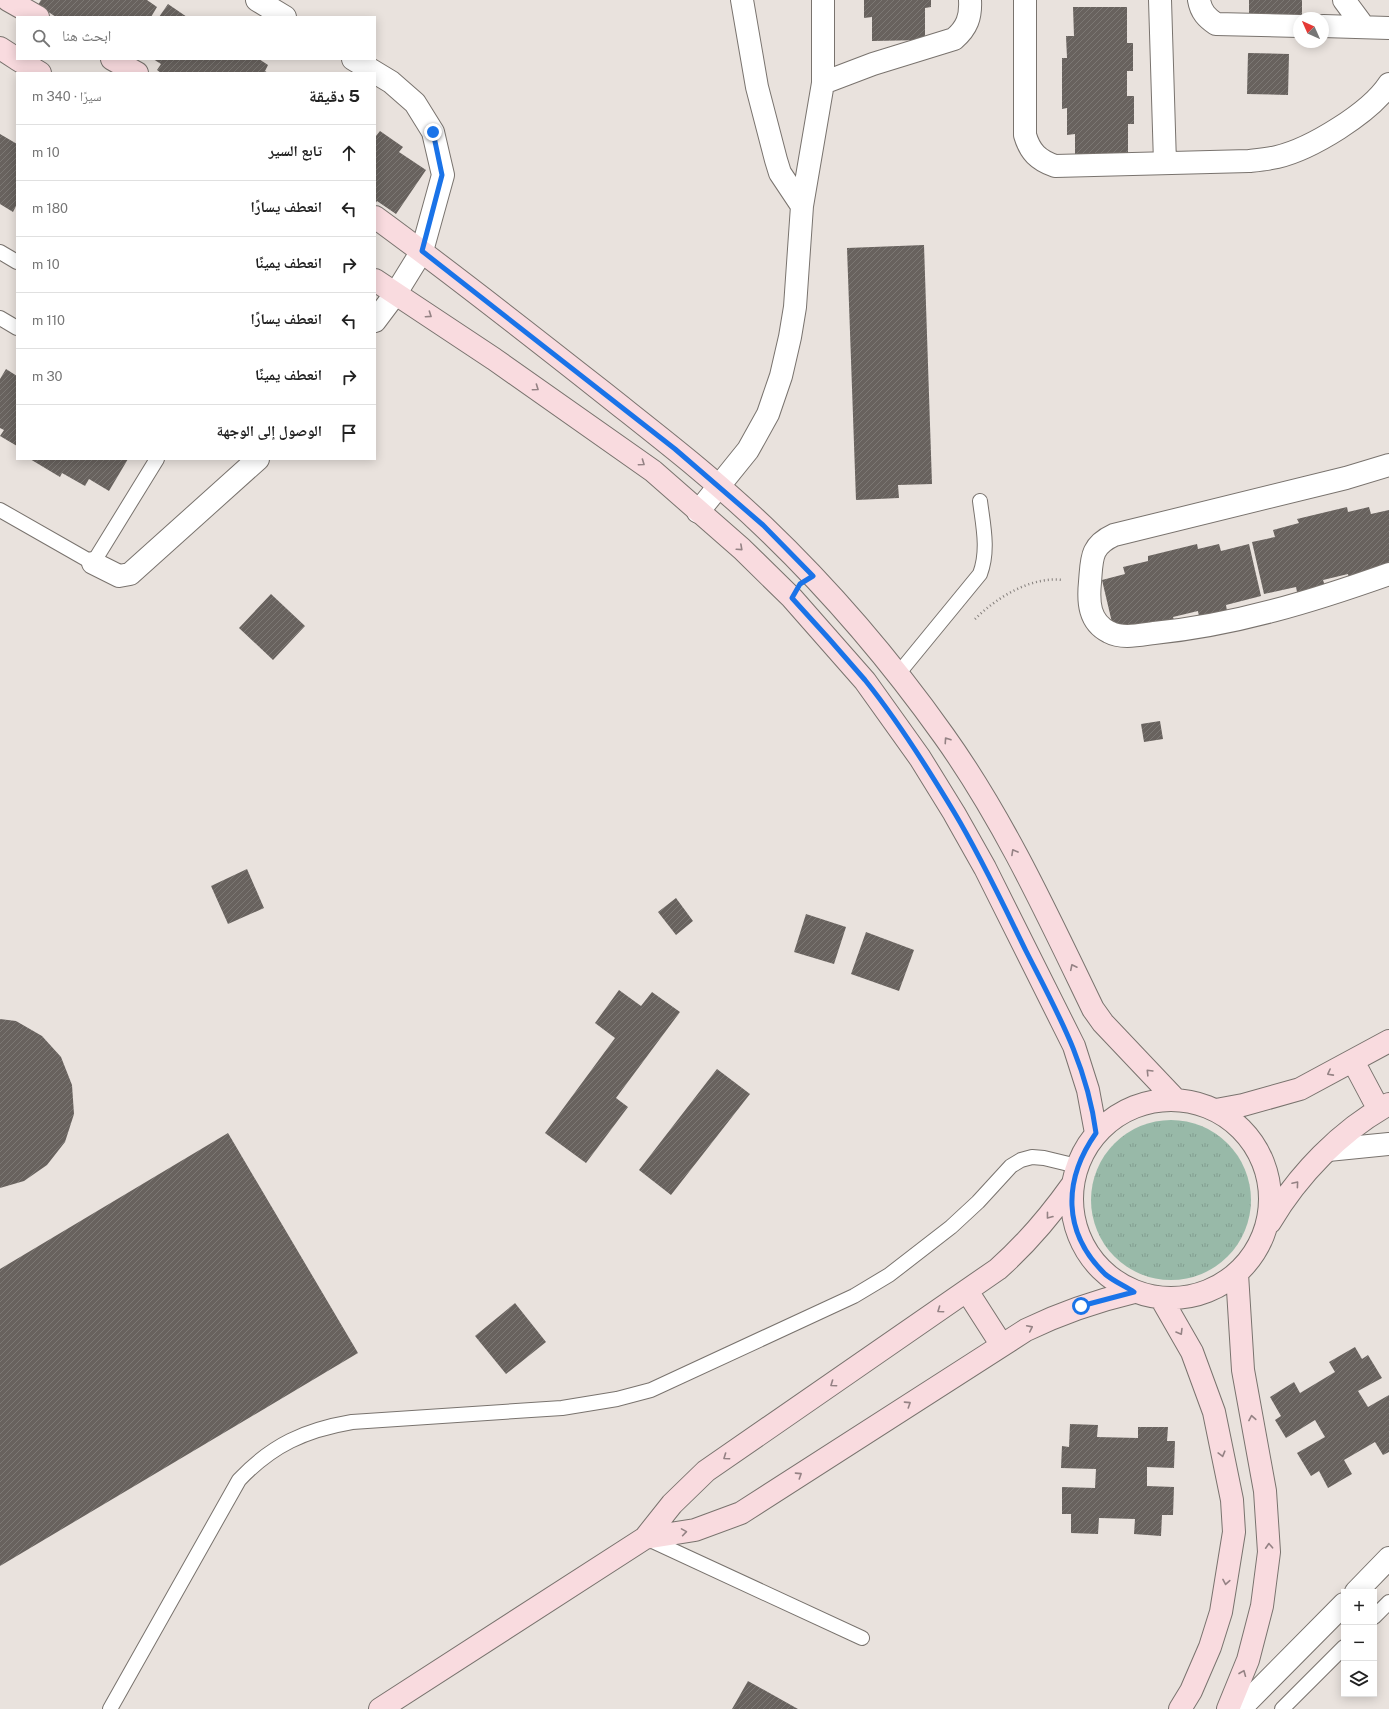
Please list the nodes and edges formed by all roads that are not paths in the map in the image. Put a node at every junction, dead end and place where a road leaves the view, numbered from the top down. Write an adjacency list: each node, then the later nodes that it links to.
1 (8, 0): 10 (street)
2 (257, 0): 11 (street)
3 (823, 0): 25 (street)
4 (970, 0): 25 (street)
5 (1025, 0): 27 (street)
6 (1160, 0): 27 (street)
7 (1199, 0): 12 (street)
8 (1344, 0): 14 (street)
9 (741, 1): 28 (street)
10 (36, 16)
11 (283, 16)
12 (1293, 26)
13 (1329, 26): 14 (street)
14 (1364, 27): 15 (street)
15 (1389, 28)
16 (0, 48): 17 (street)
17 (16, 58)
18 (19, 60): 21 (street)
19 (114, 60): 22 (street)
20 (355, 60): 23 (street)
21 (38, 72)
22 (135, 72)
23 (374, 72)
24 (376, 73): 30 (street)
25 (823, 82): 28 (street)
26 (1389, 84): 27 (street)
27 (1165, 163)
28 (802, 206): 41 (street)
29 (376, 218): 30 (street)
30 (422, 251): 34 (street); 41 (street)
31 (0, 252): 32 (lane)
32 (16, 261)
33 (376, 281): 34 (street)
34 (396, 293): 36 (street); 44 (street, one-way to 44)
35 (0, 318): 37 (lane)
36 (376, 320)
37 (16, 327)
38 (156, 460): 45 (lane)
39 (257, 460): 45 (street)
40 (1389, 465): 46 (street)
41 (720, 486): 44 (street); 47 (street)
42 (980, 501): 49 (lane)
43 (0, 510): 45 (lane)
44 (698, 512): 48 (street, one-way to 48)
45 (93, 563)
46 (1389, 574)
47 (813, 576): 48 (street); 49 (street)
48 (792, 598): 50 (street)
49 (893, 667): 50 (street); 53 (street, one-way to 49)
50 (865, 680): 56 (street)
51 (1389, 1041): 52 (street)
52 (1353, 1061): 54 (street); 55 (street, one-way to 55)
53 (1176, 1100): 55 (street); 56 (street)
54 (1384, 1107): 58 (street)
55 (1216, 1110): 60 (street)
56 (1096, 1133): 59 (street)
57 (1389, 1144): 58 (street)
58 (1328, 1150): 60 (street, one-way to 58)
59 (1075, 1176): 62 (street, one-way to 62); 63 (street); 74 (lane)
60 (1266, 1228): 61 (street)
61 (1237, 1274): 64 (street); 77 (street, one-way to 61)
62 (968, 1291): 65 (street); 66 (street, one-way to 66)
63 (1134, 1292): 64 (street); 65 (street, one-way to 63)
64 (1160, 1298): 76 (street, one-way to 76)
65 (1002, 1344): 66 (street, one-way to 65)
66 (645, 1538): 72 (lane); 75 (street)
67 (1389, 1558): 68 (street)
68 (1359, 1589)
69 (1389, 1602): 71 (lane)
70 (1341, 1607): 78 (street)
71 (1377, 1614)
72 (862, 1638)
73 (1341, 1650): 79 (lane)
74 (110, 1709)
75 (380, 1709)
76 (1180, 1709)
77 (1228, 1709)
78 (1240, 1709)
79 (1282, 1709)

